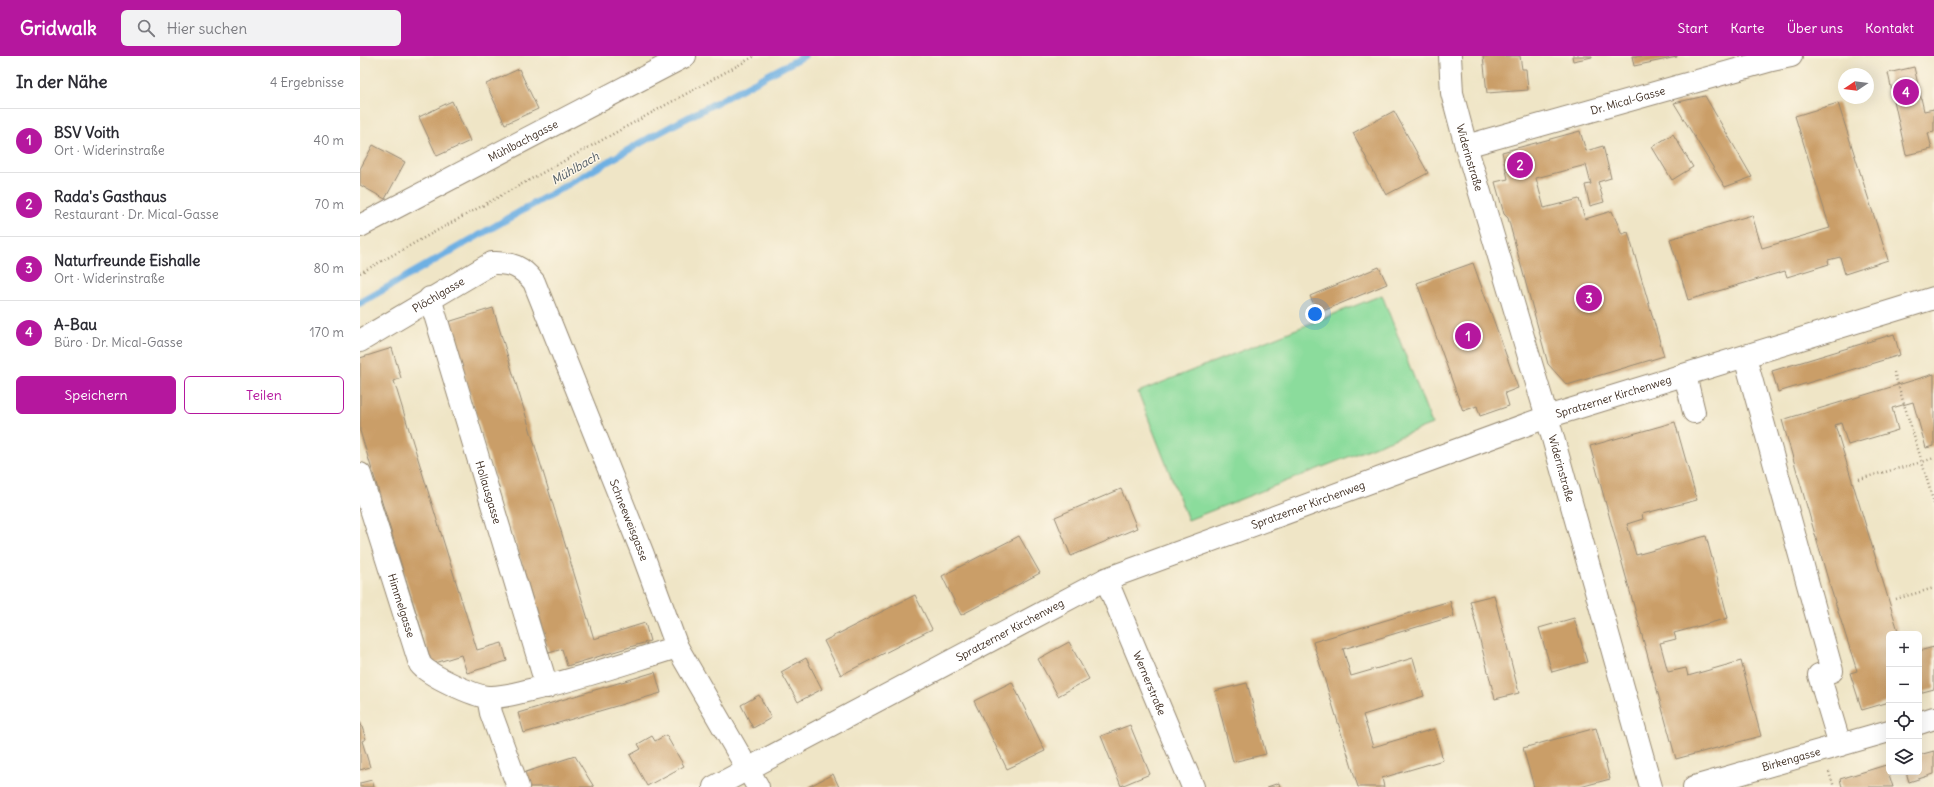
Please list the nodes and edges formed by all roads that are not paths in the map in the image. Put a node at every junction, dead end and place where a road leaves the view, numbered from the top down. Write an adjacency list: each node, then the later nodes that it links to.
1 (685, 56): 5 (street, Mühlbachgasse)
2 (1450, 56): 4 (street, Widerinstraße)
3 (1791, 56): 4 (street, Dr. Mical-Gasse)
4 (1466, 146): 13 (street, Widerinstraße)
5 (360, 226)
6 (520, 267): 7 (street, Plöchlgasse); 16 (street, Schneeweisgasse)
7 (430, 298): 9 (street, Plöchlgasse); 17 (street, Hollausgasse)
8 (1934, 298): 10 (street, Spratzerner Kirchenweg)
9 (360, 341)
10 (1745, 356): 11 (street, Spratzerner Kirchenweg); 22 (street)
11 (1685, 375): 12 (street); 13 (street, Spratzerner Kirchenweg)
12 (1694, 412)
13 (1547, 418): 15 (street, Spratzerner Kirchenweg); 28 (street, Widerinstraße)
14 (360, 474): 18 (street, Himmelgasse)
15 (1106, 579): 23 (street, Spratzerner Kirchenweg); 27 (street, Wernerstraße)
16 (677, 647): 17 (street, Himmelgasse); 23 (street, Schneeweisgasse)
17 (547, 687): 18 (street, Himmelgasse)
18 (488, 697): 24 (street)
19 (1934, 718): 20 (street)
20 (1922, 721)
21 (1886, 732): 22 (street, Birkengasse)
22 (1840, 745): 29 (street, Birkengasse)
23 (748, 768): 25 (street, Spratzerner Kirchenweg); 26 (street, Schneeweisgasse)
24 (518, 787)
25 (714, 787)
26 (758, 787)
27 (1193, 787)
28 (1652, 787)
29 (1694, 787)

